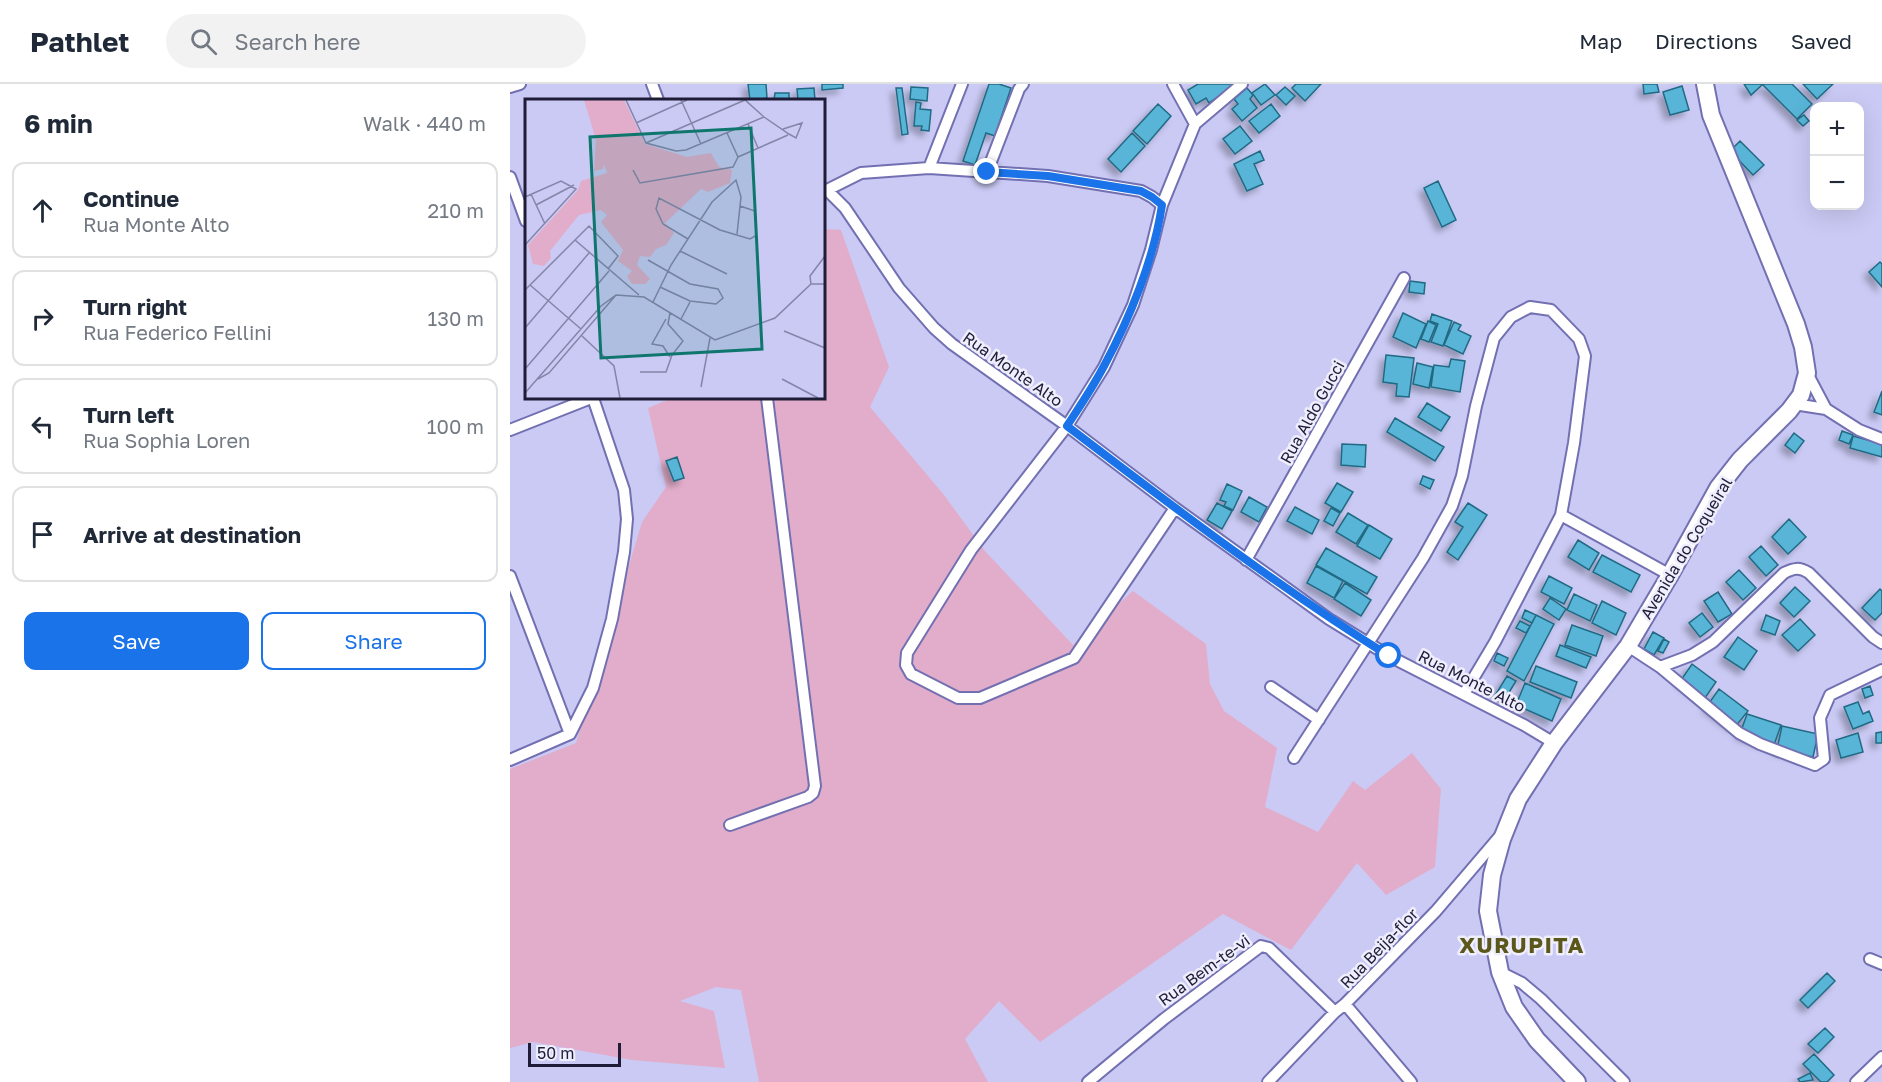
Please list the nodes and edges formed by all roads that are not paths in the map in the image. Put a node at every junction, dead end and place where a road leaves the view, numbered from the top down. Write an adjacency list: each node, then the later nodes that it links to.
1 (520, 84): 8 (street)
2 (652, 84): 9 (street)
3 (962, 84): 11 (street)
4 (1023, 84): 12 (street)
5 (1173, 84): 10 (street)
6 (1242, 84): 10 (street)
7 (1705, 84): 17 (main road)
8 (510, 87)
9 (658, 99)
10 (1195, 124): 14 (street)
11 (929, 168): 12 (street); 23 (street, Rua Monte Alto)
12 (987, 172): 14 (street)
13 (510, 177): 15 (street)
14 (1162, 205): 23 (street)
15 (525, 218)
16 (1404, 278): 28 (street, Rua Aldo Gucci)
17 (1807, 373): 21 (main road, Avenida do Coqueiral); 22 (street)
18 (589, 399): 24 (street)
19 (592, 399): 39 (street)
20 (767, 399): 43 (street)
21 (1794, 404): 22 (street); 29 (main road, Avenida do Coqueiral)
22 (1826, 409): 25 (street)
23 (1067, 426): 26 (street, Rua Monte Alto); 26 (street)
24 (510, 430)
25 (1882, 439)
26 (1175, 508): 28 (street, Rua Monte Alto)
27 (1561, 515): 29 (street); 31 (street); 37 (street)
28 (1246, 560): 31 (street, Rua Monte Alto)
29 (1670, 575): 33 (main road, Avenida do Coqueiral)
30 (510, 576): 39 (street)
31 (1368, 643): 37 (street, Rua Monte Alto); 38 (street)
32 (1882, 643): 34 (street)
33 (1628, 646): 34 (street); 40 (main road, Avenida do Coqueiral)
34 (1660, 667): 35 (street)
35 (1882, 669)
36 (1271, 687): 38 (street)
37 (1464, 694): 40 (street, Rua Monte Alto)
38 (1319, 720): 41 (street)
39 (570, 735): 42 (street)
40 (1554, 743): 44 (main road, Avenida do Coqueiral)
41 (1294, 759)
42 (510, 760)
43 (730, 825)
44 (1506, 829): 47 (main road, Avenida do Coqueiral); 48 (street, Rua Beija-flor)
45 (1870, 958): 46 (street)
46 (1882, 964)
47 (1500, 972): 54 (main road, Avenida do Coqueiral); 55 (street)
48 (1345, 1004): 49 (street, Rua Beija-flor); 53 (street)
49 (1335, 1012): 51 (street, Rua Bem-te-vi); 52 (street, Rua Beija-flor)
50 (1882, 1057): 56 (street)
51 (1088, 1082)
52 (1268, 1082)
53 (1411, 1082)
54 (1576, 1082)
55 (1624, 1082)
56 (1856, 1082)

